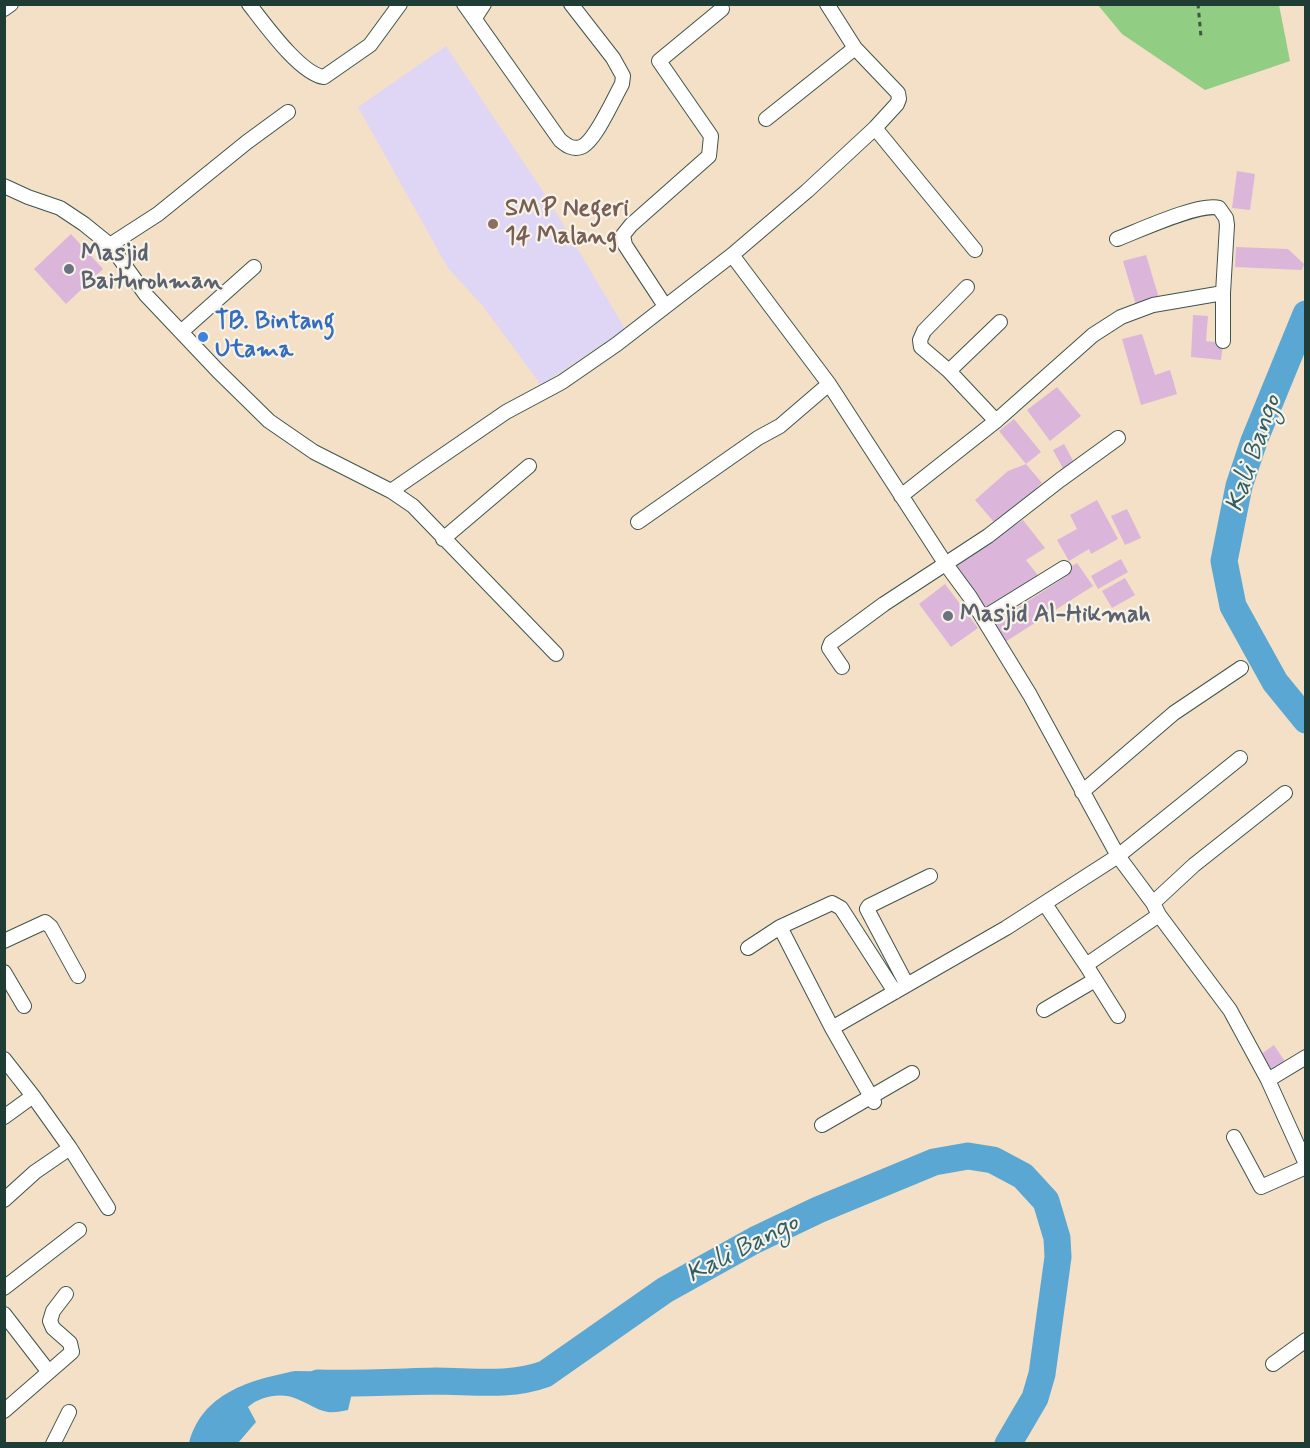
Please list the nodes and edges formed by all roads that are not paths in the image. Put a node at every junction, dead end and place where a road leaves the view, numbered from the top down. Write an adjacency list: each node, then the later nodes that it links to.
1 (11, 4): 8 (street)
2 (400, 4): 7 (street)
3 (464, 4): 10 (street)
4 (484, 4): 10 (street)
5 (571, 4): 10 (street)
6 (827, 4): 11 (street)
7 (256, 7)
8 (4, 9)
9 (722, 9): 23 (street)
10 (476, 18)
11 (855, 48): 13 (street); 14 (street)
12 (288, 112): 17 (street)
13 (766, 118)
14 (875, 128): 18 (street); 19 (street)
15 (4, 186): 17 (street)
16 (1117, 239): 22 (street)
17 (110, 245): 25 (street)
18 (975, 250)
19 (732, 255): 23 (street); 28 (street)
20 (254, 267): 25 (street)
21 (967, 287): 27 (street)
22 (1222, 293): 26 (street); 29 (street)
23 (665, 306): 32 (street)
24 (1000, 322): 27 (street)
25 (181, 332): 32 (street)
26 (1222, 340)
27 (949, 371): 29 (street)
28 (829, 384): 33 (street); 34 (street)
29 (996, 421): 33 (street)
30 (1118, 438): 36 (street)
31 (529, 466): 35 (street)
32 (391, 491): 35 (street)
33 (901, 496): 36 (street)
34 (638, 522)
35 (443, 539): 39 (street)
36 (945, 563): 38 (street); 40 (street)
37 (1064, 568): 38 (street)
38 (983, 618): 43 (street)
39 (556, 654)
40 (842, 667)
41 (1241, 668): 43 (street)
42 (1240, 758): 45 (street)
43 (1082, 792): 45 (street)
44 (1285, 793): 48 (street)
45 (1118, 856): 47 (street); 48 (street)
46 (930, 876): 56 (street)
47 (1044, 904): 52 (street); 56 (street)
48 (1156, 909): 52 (street); 64 (street)
49 (780, 927): 51 (street); 56 (street); 60 (street)
50 (4, 940): 54 (street)
51 (748, 948)
52 (1086, 965): 55 (street)
53 (4, 972): 57 (street)
54 (78, 976)
55 (1095, 980): 58 (street); 59 (street)
56 (901, 988): 60 (street)
57 (24, 1006)
58 (1044, 1010)
59 (1118, 1016)
60 (832, 1028): 66 (street)
61 (1305, 1057): 64 (street)
62 (4, 1059): 65 (street)
63 (912, 1073): 66 (street)
64 (1268, 1080): 71 (street)
65 (33, 1096): 67 (street); 70 (street)
66 (872, 1099): 68 (street)
67 (4, 1117)
68 (822, 1125)
69 (1234, 1137): 71 (street)
70 (70, 1148): 72 (street); 73 (street)
71 (1305, 1165)
72 (4, 1200)
73 (108, 1208)
74 (79, 1230): 75 (street)
75 (4, 1288)
76 (66, 1294): 80 (street)
77 (4, 1314): 80 (street)
78 (1305, 1340): 79 (street)
79 (1273, 1364)
80 (48, 1371): 81 (street)
81 (4, 1411)
82 (69, 1412): 83 (street)
83 (53, 1443)

